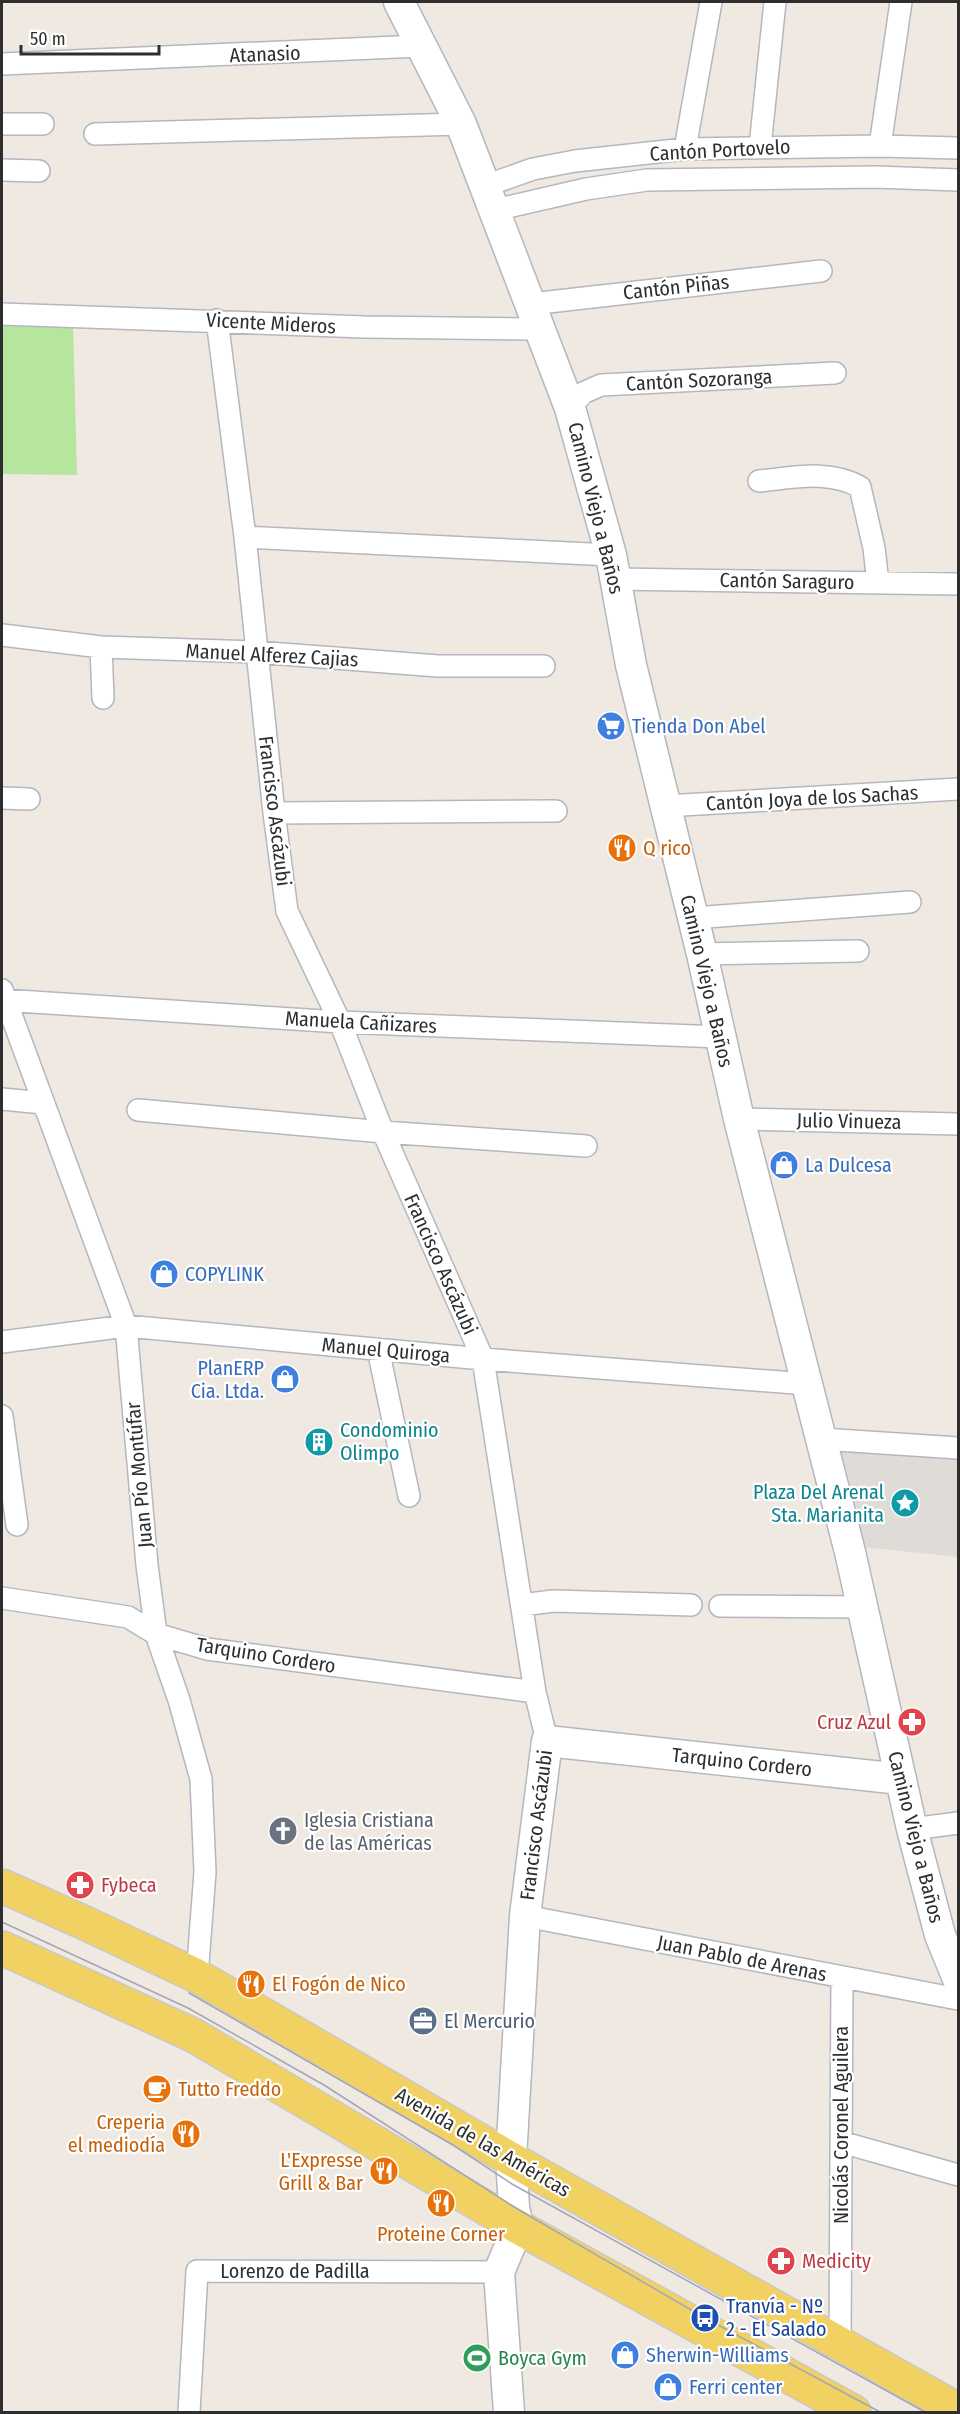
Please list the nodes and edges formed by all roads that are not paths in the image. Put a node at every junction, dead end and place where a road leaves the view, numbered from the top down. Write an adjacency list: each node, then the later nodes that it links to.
1 (399, 2): 5 (street, Camino Viejo a Baños)
2 (711, 2): 14 (street)
3 (775, 2): 12 (street)
4 (901, 2): 11 (street)
5 (420, 46): 6 (street, Atanasio); 9 (street, Camino Viejo a Baños)
6 (2, 64)
7 (2, 124): 8 (street)
8 (43, 124)
9 (461, 124): 10 (street); 18 (street, Camino Viejo a Baños)
10 (95, 134)
11 (880, 146): 12 (street, Cantón Portovelo); 13 (street, Cantón Portovelo)
12 (760, 147): 14 (street, Cantón Portovelo)
13 (958, 148)
14 (686, 149): 18 (street, Cantón Portovelo)
15 (2, 170): 16 (street)
16 (39, 171)
17 (958, 180): 18 (street, Cantón Portovelo)
18 (490, 198): 21 (street, Camino Viejo a Baños)
19 (821, 272): 21 (street, Cantón Piñas)
20 (2, 314): 22 (street, Vicente Mideros)
21 (535, 317): 22 (street, Vicente Mideros); 24 (street, Camino Viejo a Baños)
22 (217, 320): 26 (street, Francisco Ascázubi)
23 (836, 373): 24 (street, Cantón Sozoranga)
24 (570, 408): 27 (street, Camino Viejo a Baños)
25 (759, 481): 28 (street)
26 (245, 537): 27 (street, Cantón Saraguro); 32 (street, Francisco Ascázubi)
27 (614, 567): 28 (street, Cantón Saraguro); 38 (street, Camino Viejo a Baños)
28 (878, 583): 29 (street, Cantón Saraguro)
29 (958, 584)
30 (2, 636): 31 (street, Manuel Alferez Cajias)
31 (100, 647): 32 (street, Manuel Alferez Cajias); 34 (street)
32 (256, 652): 33 (street, Manuel Alferez Cajias); 40 (street, Francisco Ascázubi)
33 (544, 666)
34 (103, 698)
35 (958, 789): 38 (street, Cantón Joya de los Sachas)
36 (2, 798): 37 (street)
37 (29, 799)
38 (665, 806): 42 (street, Camino Viejo a Baños)
39 (556, 811): 40 (street)
40 (274, 813): 46 (street, Francisco Ascázubi)
41 (910, 902): 42 (street)
42 (693, 918): 44 (street, Camino Viejo a Baños)
43 (858, 951): 44 (street)
44 (702, 954): 47 (street, Camino Viejo a Baños)
45 (3, 997): 46 (street, Manuela Cañizares); 49 (street, Juan Pío Montúfar)
46 (340, 1022): 47 (street, Manuela Cañizares); 53 (street, Francisco Ascázubi)
47 (720, 1037): 51 (street, Camino Viejo a Baños)
48 (2, 1099): 49 (street)
49 (43, 1103): 55 (street, Juan Pío Montúfar)
50 (138, 1110): 53 (street)
51 (739, 1119): 52 (street, Julio Vinueza); 59 (street, Camino Viejo a Baños)
52 (958, 1124)
53 (383, 1132): 54 (street); 58 (street, Francisco Ascázubi)
54 (586, 1146)
55 (126, 1326): 56 (street, Manuel Quiroga); 57 (street, Manuel Quiroga); 70 (street, Juan Pío Montúfar)
56 (2, 1342)
57 (378, 1349): 58 (street, Manuel Quiroga); 63 (street)
58 (483, 1359): 59 (street, Manuel Quiroga); 66 (street, Francisco Ascázubi)
59 (807, 1384): 61 (street, Camino Viejo a Baños)
60 (2, 1416): 64 (street)
61 (822, 1439): 62 (street); 69 (street, Camino Viejo a Baños)
62 (958, 1448)
63 (409, 1496)
64 (17, 1525)
65 (2, 1598): 70 (street, Tarquino Cordero)
66 (522, 1605): 67 (street); 71 (street, Francisco Ascázubi)
67 (692, 1605)
68 (720, 1606): 69 (street)
69 (863, 1607): 73 (street, Camino Viejo a Baños)
70 (156, 1634): 71 (street, Tarquino Cordero); 79 (street, Juan Pío Montúfar)
71 (536, 1692): 72 (street, Francisco Ascázubi)
72 (547, 1741): 73 (street, Tarquino Cordero); 77 (street, Francisco Ascázubi)
73 (901, 1779): 75 (street, Camino Viejo a Baños)
74 (958, 1823): 75 (street)
75 (912, 1829): 81 (street, Camino Viejo a Baños)
76 (2, 1886): 79 (main road, Avenida de las Américas)
77 (525, 1916): 80 (street, Juan Pablo de Arenas); 84 (street, Francisco Ascázubi)
78 (2, 1948): 86 (main road)
79 (197, 1976): 84 (main road, Avenida de las Américas)
80 (842, 1977): 82 (street, Juan Pablo de Arenas); 83 (street, Nicolás Coronel Aguilera)
81 (958, 1979)
82 (958, 2000)
83 (841, 2142): 85 (street); 88 (street, Nicolás Coronel Aguilera)
84 (511, 2159): 86 (street, Francisco Ascázubi); 88 (main road, Avenida de las Américas)
85 (958, 2175)
86 (518, 2228): 87 (street); 92 (main road)
87 (499, 2272): 90 (street, Lorenzo de Padilla); 91 (street)
88 (840, 2344): 89 (main road, Avenida de las Américas)
89 (958, 2410)
90 (189, 2412)
91 (509, 2412)
92 (854, 2412)

